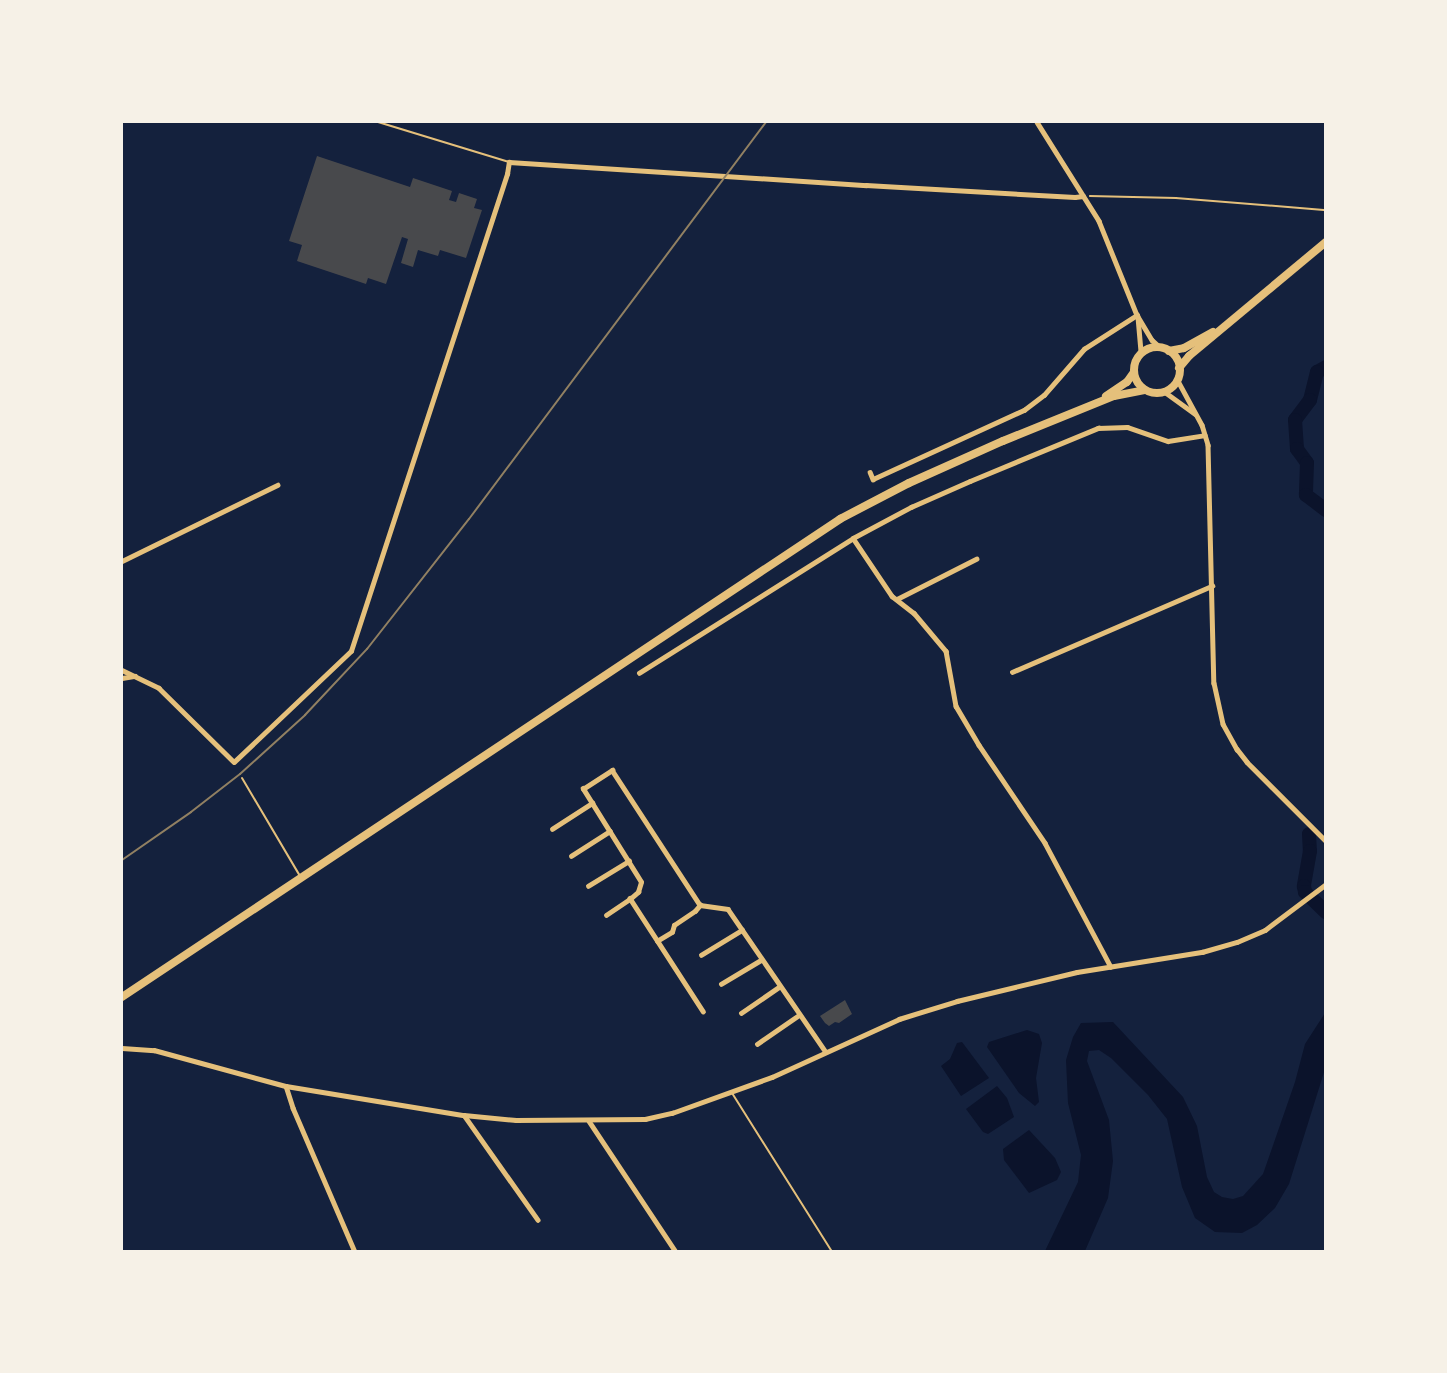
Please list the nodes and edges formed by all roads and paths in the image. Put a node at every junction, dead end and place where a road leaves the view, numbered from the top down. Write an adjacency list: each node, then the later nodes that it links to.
1 (378, 122): 3 (lane)
2 (1037, 122): 4 (street)
3 (509, 162): 4 (street); 29 (street)
4 (1083, 195): 5 (path); 7 (street)
5 (1324, 210)
6 (1326, 242): 8 (main road)
7 (1137, 315): 9 (street); 10 (street); 19 (street)
8 (1227, 325): 9 (main road); 11 (main road)
9 (1165, 350): 10 (main road); 11 (main road)
10 (1141, 354): 12 (main road)
11 (1179, 368): 13 (main road)
12 (1134, 372): 14 (main road); 16 (main road)
13 (1178, 379): 15 (main road); 17 (street)
14 (1144, 390): 15 (main road); 16 (main road)
15 (1165, 392): 17 (street)
16 (1091, 405): 38 (main road)
17 (1197, 416): 18 (street)
18 (1205, 435): 21 (street); 24 (street)
19 (870, 472)
20 (278, 485): 23 (street)
21 (853, 538): 25 (street); 28 (street)
22 (976, 559): 25 (street)
23 (122, 561)
24 (1212, 586): 27 (street); 35 (street)
25 (897, 599): 48 (street)
26 (122, 670): 29 (street)
27 (1012, 672)
28 (639, 674)
29 (135, 676): 30 (street)
30 (122, 678)
31 (242, 778): 38 (lane)
32 (592, 803): 33 (street); 34 (street); 42 (street)
33 (552, 829)
34 (610, 831): 36 (street); 37 (street)
35 (1326, 841)
36 (571, 856)
37 (628, 861): 40 (street); 41 (street)
38 (300, 877): 51 (main road)
39 (1326, 884): 48 (street)
40 (588, 886)
41 (630, 899): 43 (street); 45 (street)
42 (700, 905): 44 (street); 45 (street)
43 (606, 915)
44 (742, 930): 46 (street); 47 (street)
45 (657, 941): 52 (street)
46 (701, 955)
47 (761, 960): 49 (street); 50 (street)
48 (1111, 967): 57 (street)
49 (721, 984)
50 (780, 987): 53 (street); 54 (street)
51 (122, 997)
52 (704, 1012)
53 (741, 1013)
54 (799, 1015): 55 (street); 57 (street)
55 (757, 1044)
56 (122, 1048): 58 (street)
57 (826, 1052): 59 (street)
58 (286, 1086): 60 (street); 63 (street)
59 (732, 1093): 61 (street); 65 (lane)
60 (464, 1115): 61 (street); 62 (street)
61 (589, 1121): 64 (street)
62 (538, 1220)
63 (355, 1251)
64 (676, 1251)
65 (832, 1251)

